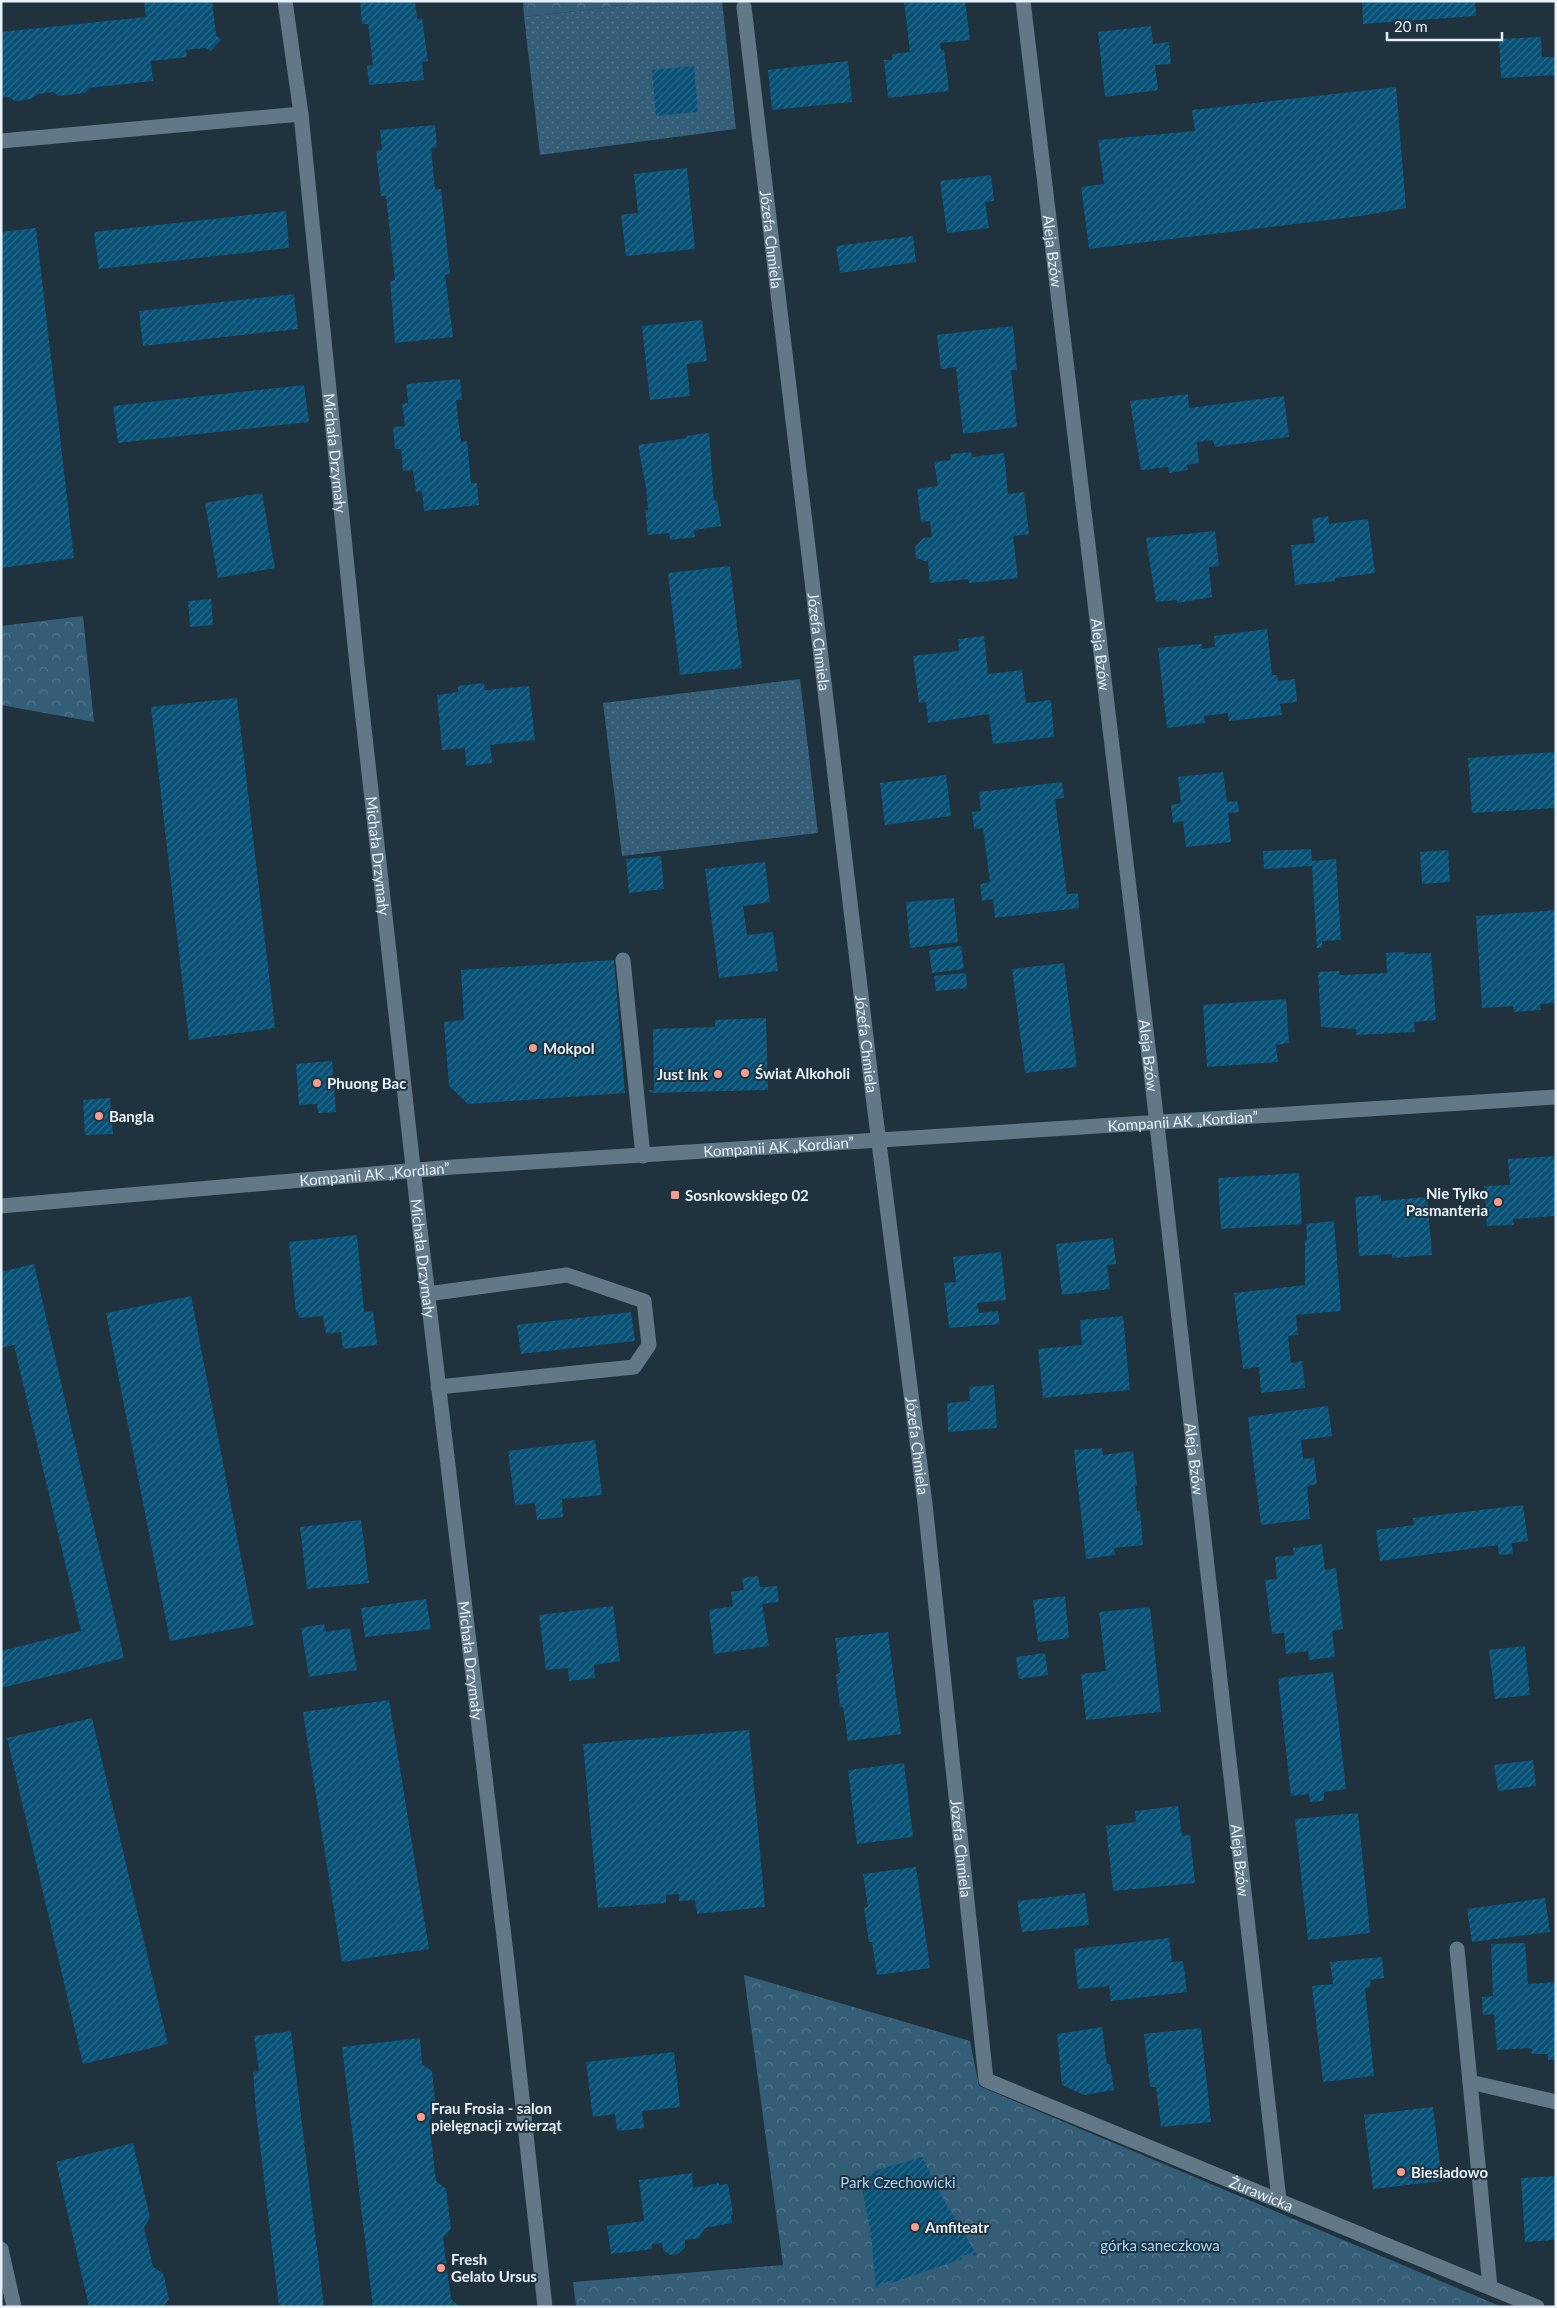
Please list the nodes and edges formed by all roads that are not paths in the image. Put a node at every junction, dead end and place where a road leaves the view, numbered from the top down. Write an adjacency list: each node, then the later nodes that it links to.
1 (285, 1): 4 (street, Michała Drzymały)
2 (1023, 1): 8 (street, Aleja Bzów)
3 (744, 8): 9 (street, Józefa Chmiela)
4 (301, 114): 5 (street); 11 (street, Michała Drzymały)
5 (1, 141)
6 (623, 960): 10 (street)
7 (1556, 1097): 8 (street, Kompanii AK „Kordian”)
8 (1157, 1123): 9 (street, Kompanii AK „Kordian”); 19 (street, Aleja Bzów)
9 (878, 1141): 10 (street, Kompanii AK „Kordian”); 16 (street, Józefa Chmiela)
10 (643, 1156): 11 (street, Kompanii AK „Kordian”)
11 (414, 1170): 12 (street, Kompanii AK „Kordian”); 13 (street, Michała Drzymały)
12 (1, 1206)
13 (427, 1294): 14 (street, Michała Drzymały); 14 (street)
14 (438, 1387): 23 (street, Michała Drzymały)
15 (1457, 1949): 17 (street)
16 (986, 2080): 19 (street, Żurawicka)
17 (1470, 2082): 18 (street); 21 (street)
18 (1556, 2102)
19 (1279, 2200): 21 (street, Żurawicka)
20 (1, 2249): 22 (street)
21 (1490, 2287): 24 (street, Żurawicka)
22 (14, 2307)
23 (545, 2307)
24 (1537, 2307)

